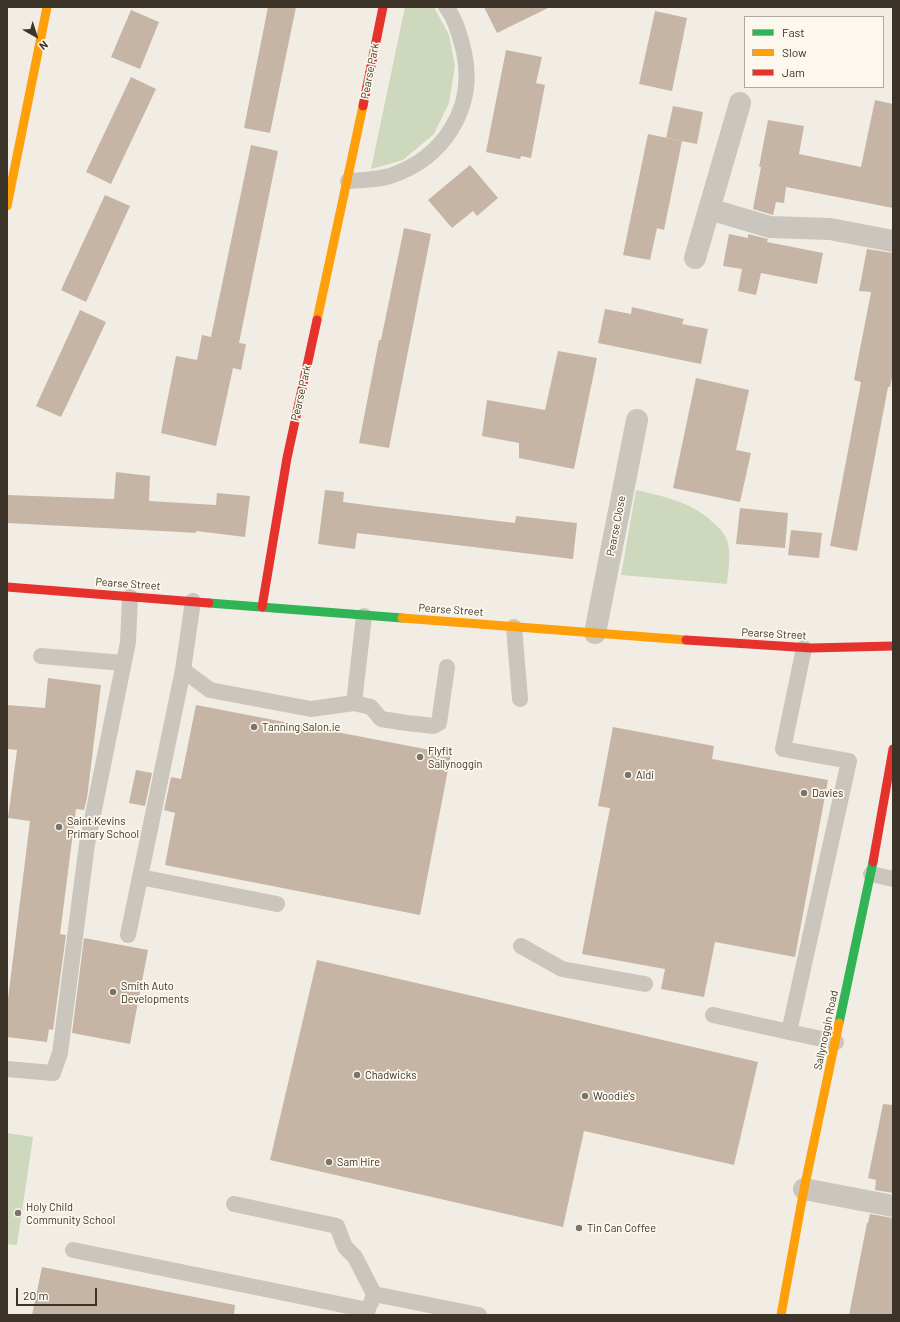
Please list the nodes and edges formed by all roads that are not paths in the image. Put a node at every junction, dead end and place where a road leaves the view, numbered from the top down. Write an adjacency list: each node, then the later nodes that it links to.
1 (47, 7): 6 (street)
2 (383, 7): 5 (street, Pearse Park)
3 (446, 7): 5 (lane)
4 (740, 103): 7 (street)
5 (348, 181): 14 (street, Pearse Park)
6 (7, 206)
7 (709, 209): 8 (street); 9 (street)
8 (893, 241)
9 (695, 258)
10 (638, 420): 17 (street, Pearse Close)
11 (7, 587): 12 (street, Pearse Street)
12 (130, 597): 13 (street, Pearse Street); 21 (lane)
13 (193, 601): 14 (street, Pearse Street); 23 (lane)
14 (262, 607): 15 (street, Pearse Street)
15 (364, 616): 16 (street, Pearse Street); 25 (lane)
16 (514, 627): 17 (street, Pearse Street); 24 (lane)
17 (595, 633): 19 (street, Pearse Street)
18 (893, 646): 19 (street, Pearse Street)
19 (804, 648): 35 (lane)
20 (41, 656): 21 (lane)
21 (124, 662): 37 (lane)
22 (447, 667): 25 (lane)
23 (184, 670): 25 (lane); 28 (lane)
24 (520, 700)
25 (354, 703)
26 (893, 749): 27 (street, Sallynoggin Road)
27 (871, 874): 29 (lane); 36 (street, Sallynoggin Road)
28 (140, 877): 30 (lane); 31 (lane)
29 (893, 879)
30 (277, 904)
31 (128, 935)
32 (521, 946): 33 (lane)
33 (645, 984)
34 (713, 1015): 35 (lane)
35 (789, 1032): 36 (lane)
36 (836, 1042): 38 (street, Sallynoggin Road)
37 (7, 1069)
38 (804, 1189): 40 (street); 45 (street, Sallynoggin Road)
39 (234, 1204): 42 (lane)
40 (893, 1206)
41 (72, 1250): 43 (lane)
42 (374, 1294): 43 (lane); 44 (lane)
43 (368, 1312)
44 (479, 1315)
45 (781, 1315)

